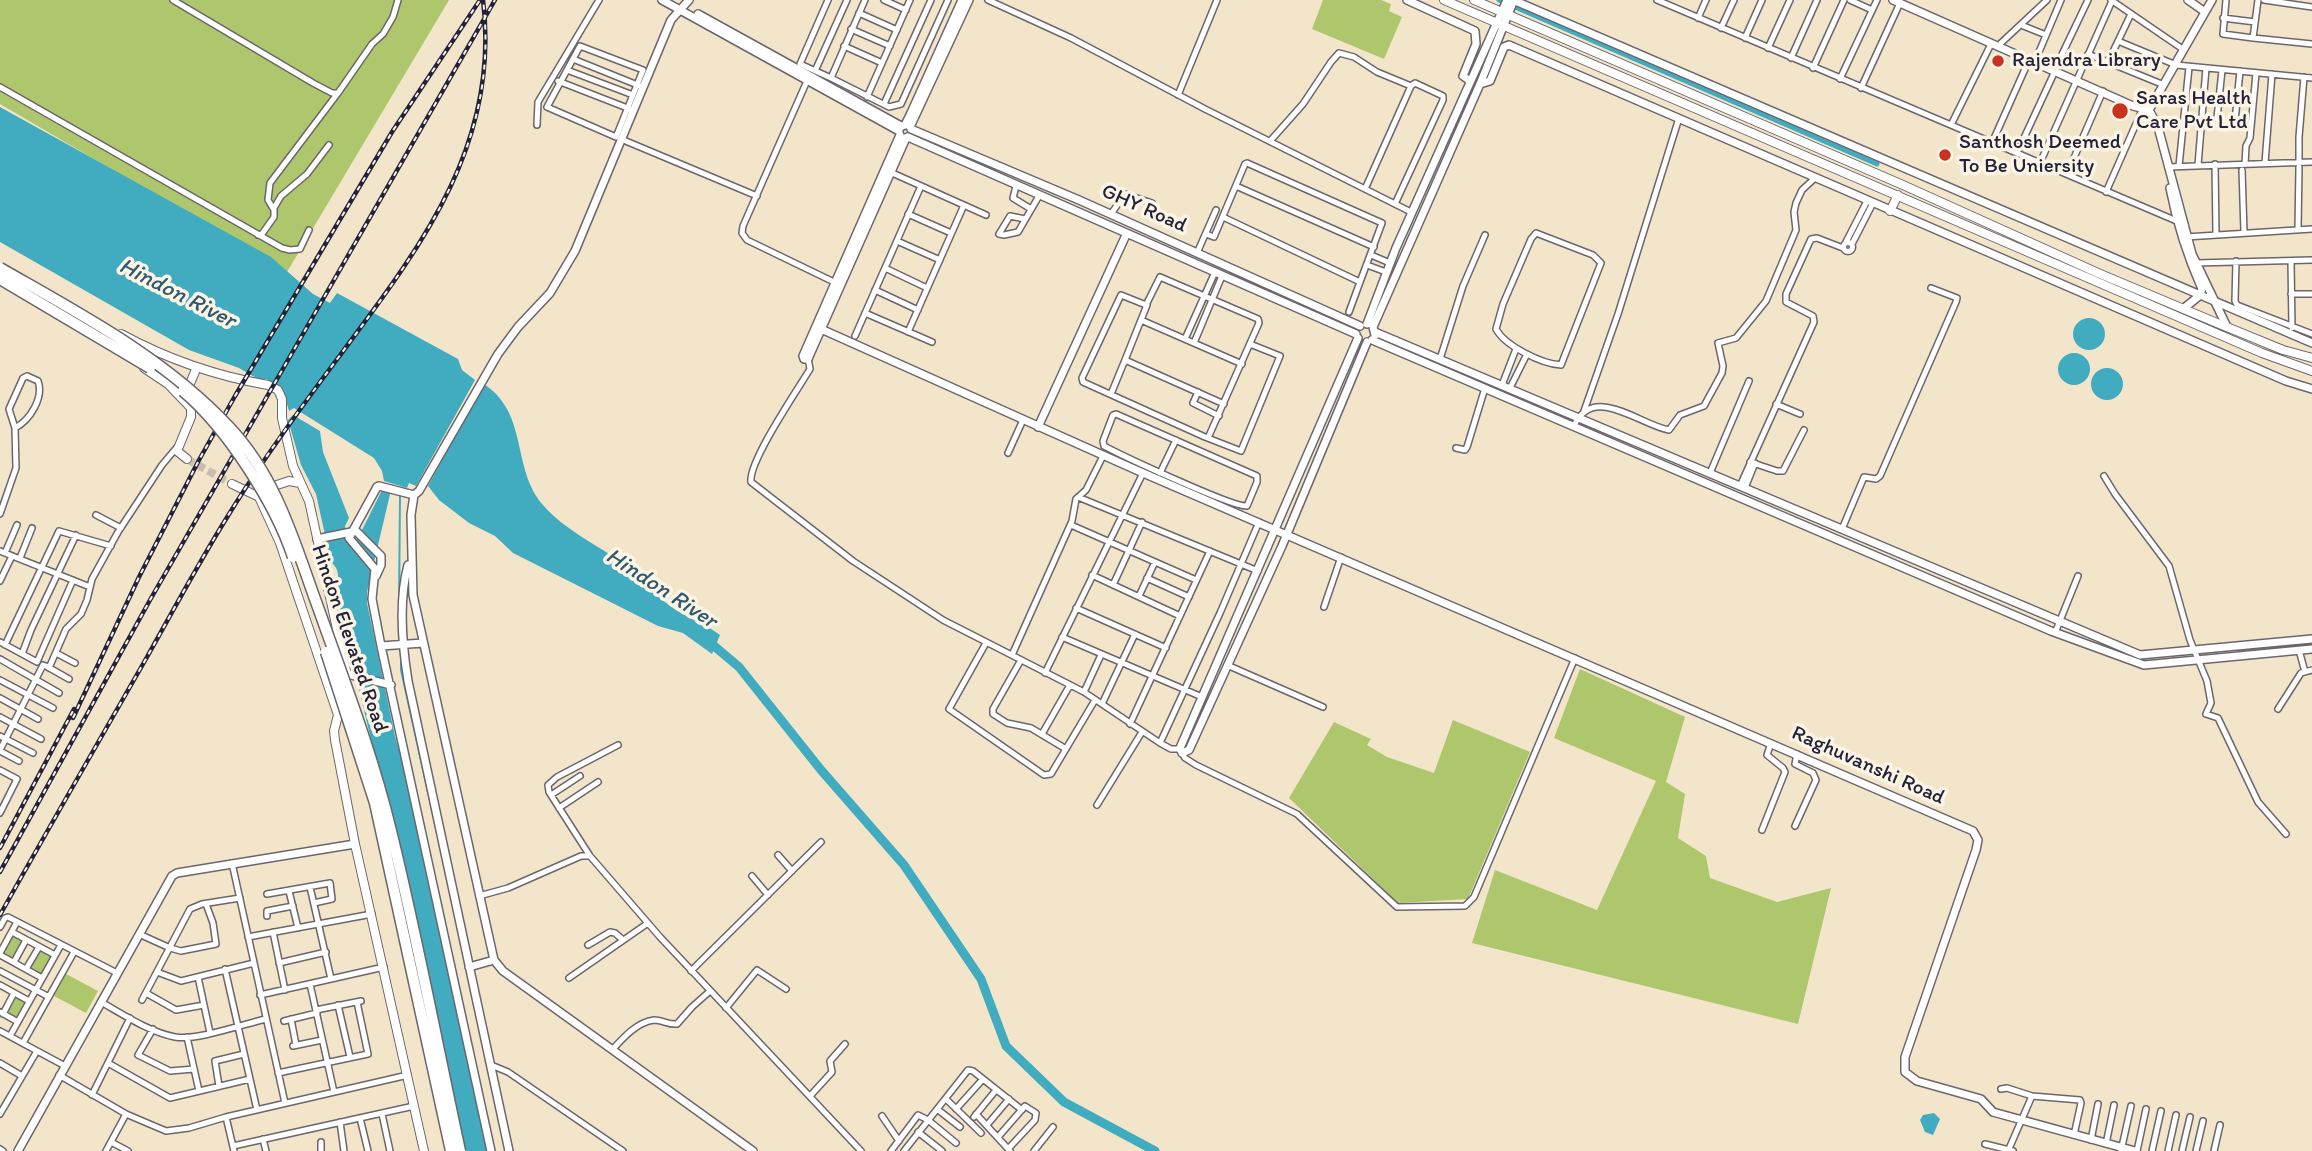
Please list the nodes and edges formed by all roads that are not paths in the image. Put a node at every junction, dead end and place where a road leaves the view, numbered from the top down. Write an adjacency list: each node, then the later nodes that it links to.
1 (173, 0): 105 (street)
2 (398, 0): 105 (street)
3 (599, 0): 72 (street)
4 (662, 0): 43 (street)
5 (673, 0): 43 (street)
6 (828, 0): 85 (street)
7 (847, 0): 85 (street)
8 (865, 0): 49 (street)
9 (884, 0): 47 (street)
10 (910, 0): 47 (street)
11 (931, 0): 109 (street)
12 (948, 0): 109 (street)
13 (962, 0): 120 (street)
14 (969, 0): 120 (street)
15 (988, 0): 107 (street)
16 (1217, 0): 107 (street)
17 (1407, 0): 97 (street)
18 (1444, 0): 54 (main road)
19 (1474, 0): 42 (main road)
20 (1657, 0): 45 (street)
21 (1677, 0): 45 (street)
22 (1706, 0): 51 (street)
23 (1734, 0): 57 (street)
24 (1762, 0): 61 (street)
25 (1790, 0): 69 (street)
26 (1817, 0): 73 (street)
27 (1844, 0): 80 (street)
28 (1850, 0): 48 (street)
29 (1877, 0): 48 (street)
30 (2047, 0): 55 (street)
31 (2061, 0): 60 (street)
32 (2088, 0): 82 (street)
33 (2111, 0): 50 (street); 71 (street)
34 (2188, 0): 44 (street)
35 (2199, 0): 44 (street)
36 (2226, 0): 52 (street)
37 (2258, 0): 53 (street)
38 (2264, 0): 40 (street)
39 (1902, 1): 56 (street); 103 (street)
40 (2279, 1): 41 (street)
41 (2299, 3): 46 (street)
42 (1509, 5): 54 (street); 185 (main road); 198 (street)
43 (685, 6): 96 (street); 100 (street); 120 (street)
44 (2208, 6): 70 (street)
45 (1674, 7): 51 (street)
46 (2312, 7)
47 (906, 10): 59 (street)
48 (1872, 10): 94 (street)
49 (859, 13): 58 (street); 59 (street)
50 (2131, 14): 63 (street); 70 (street)
51 (1698, 18): 57 (street)
52 (2223, 18): 53 (street); 62 (street)
53 (2255, 22): 62 (street)
54 (1500, 24): 97 (street); 98 (street); 143 (main road)
55 (2021, 24): 60 (street); 64 (street)
56 (1955, 25): 64 (street); 65 (street)
57 (1721, 28): 61 (street)
58 (852, 29): 67 (street); 68 (street)
59 (897, 30): 68 (street)
60 (2046, 35): 74 (street)
61 (1745, 38): 69 (street)
62 (2253, 38): 66 (street)
63 (2118, 41): 76 (street); 78 (street)
64 (2001, 43): 74 (street)
65 (1991, 44): 74 (street); 117 (street)
66 (2312, 44)
67 (844, 46): 77 (street); 91 (street)
68 (890, 46): 77 (street)
69 (1768, 48): 73 (street)
70 (2184, 50): 78 (street)
71 (2088, 54): 76 (street); 92 (street)
72 (566, 56): 75 (street); 90 (street)
73 (1791, 58): 80 (street)
74 (2032, 59): 82 (street); 123 (street)
75 (572, 60): 83 (street); 100 (street); 100 (street)
76 (2108, 62): 99 (street)
77 (882, 63): 108 (street)
78 (2175, 65): 79 (street); 99 (street)
79 (2189, 67): 81 (street); 132 (street)
80 (1813, 68): 94 (street)
81 (2206, 68): 84 (street); 130 (street)
82 (2055, 69): 92 (street); 125 (street)
83 (567, 70): 95 (street); 106 (street)
84 (2222, 70): 86 (street); 113 (street)
85 (814, 71): 91 (street)
86 (2240, 71): 87 (street); 115 (street)
87 (2256, 73): 88 (street); 134 (street)
88 (2272, 74): 89 (street); 128 (street)
89 (2304, 77): 93 (street); 131 (street)
90 (552, 78): 95 (street); 116 (street)
91 (831, 78): 108 (street)
92 (2078, 78): 104 (street); 110 (street); 127 (street)
93 (2312, 78)
94 (1840, 79): 103 (street)
95 (560, 81): 111 (street); 111 (street)
96 (807, 81): 120 (street); 144 (street)
97 (1470, 81): 118 (street)
98 (1480, 84): 112 (street); 119 (street)
99 (2164, 85): 110 (street)
100 (640, 86): 106 (street); 111 (street)
101 (1411, 86): 122 (street); 141 (street); 148 (street)
102 (0, 87): 169 (street)
103 (1861, 88): 117 (street)
104 (2103, 91): 110 (street); 136 (street)
105 (338, 93): 151 (street)
106 (633, 95): 111 (street)
107 (1178, 95): 122 (street)
108 (867, 97): 109 (street)
109 (884, 104)
110 (2143, 108): 114 (street); 142 (street)
111 (631, 109): 121 (street)
112 (1679, 118): 137 (street); 237 (street)
113 (2217, 118)
114 (2154, 120): 133 (street); 160 (street)
115 (2235, 121)
116 (537, 125)
117 (1951, 125): 123 (street)
118 (1451, 126): 119 (street); 154 (street)
119 (1460, 130): 211 (street)
120 (905, 131): 135 (street); 139 (street, GHY Road); 156 (street, GHY Road); 190 (street)
121 (621, 139): 144 (street); 261 (street)
122 (1271, 141): 141 (street)
123 (1992, 142): 125 (street)
124 (329, 145): 151 (street)
125 (2017, 153): 127 (street)
126 (2312, 162): 131 (street)
127 (2040, 163): 136 (street)
128 (2265, 163): 131 (street); 134 (street)
129 (2215, 164): 130 (street); 134 (street); 168 (street)
130 (2197, 165): 132 (street)
131 (2299, 165): 162 (street)
132 (2179, 166): 133 (street)
133 (2168, 167): 160 (street)
134 (2243, 167): 164 (street)
135 (890, 172): 138 (street); 208 (street)
136 (2067, 174): 142 (street)
137 (1815, 178): 146 (street); 237 (street)
138 (921, 186): 149 (street); 155 (street)
139 (1016, 186): 145 (street, GHY Road); 150 (street)
140 (1236, 186): 158 (street); 173 (street); 173 (street)
141 (1365, 189): 148 (street)
142 (2106, 192): 160 (street)
143 (1898, 195): 153 (main road); 185 (main road)
144 (757, 196): 190 (street)
145 (1039, 196): 150 (street); 166 (street, GHY Road)
146 (1870, 202): 153 (street); 236 (street)
147 (1152, 203): 156 (street)
148 (1395, 204): 154 (street)
149 (964, 205): 157 (street); 165 (street)
150 (1031, 209): 159 (street)
151 (274, 210): 169 (street)
152 (1216, 210): 167 (street)
153 (1890, 211): 194 (street)
154 (1411, 212): 180 (street)
155 (908, 214): 165 (street); 172 (street)
156 (1111, 214): 174 (street, GHY Road)
157 (986, 215)
158 (1223, 217): 167 (street); 188 (street)
159 (1025, 219): 159 (street)
160 (2179, 221): 171 (street); 198 (street)
161 (309, 229): 169 (street)
162 (2298, 229): 163 (street); 164 (street)
163 (2312, 229)
164 (2244, 232): 168 (street)
165 (951, 233): 176 (street)
166 (1126, 234): 187 (street, GHY Road); 243 (street)
167 (1206, 234): 174 (street)
168 (2216, 234): 171 (street)
169 (258, 235)
170 (1485, 235): 223 (street)
171 (2186, 237): 181 (street)
172 (897, 241): 176 (street); 184 (street)
173 (1374, 247): 175 (street)
174 (1197, 253): 211 (street, GHY Road)
175 (1371, 255): 180 (street); 182 (street)
176 (940, 260): 191 (street)
177 (2312, 260): 179 (street)
178 (2236, 261): 179 (street); 181 (street); 209 (street)
179 (2291, 261): 195 (street)
180 (1390, 263): 186 (street)
181 (2196, 263): 200 (street)
182 (1367, 265): 186 (street); 188 (street)
183 (3, 267): 189 (street); 226 (main road); 551 (highway, Hindon Elevated Road, bridge)
184 (885, 268): 191 (street); 193 (street)
185 (2085, 271): 194 (street); 202 (main road); 227 (main road)
186 (1386, 272): 211 (street)
187 (1218, 274): 197 (street); 199 (street); 211 (street, GHY Road)
188 (1360, 282): 204 (street)
189 (1, 283): 234 (main road); 550 (highway, Hindon Elevated Road, bridge)
190 (836, 283): 221 (street)
191 (927, 288): 203 (street)
192 (1931, 288): 274 (street)
193 (875, 290): 203 (street); 205 (street)
194 (2076, 290): 231 (street)
195 (2291, 294): 196 (street); 209 (street)
196 (2312, 294)
197 (1204, 295): 199 (street); 201 (street); 214 (street)
198 (2199, 296): 200 (street); 202 (street)
199 (1212, 299): 216 (street); 218 (street)
200 (2216, 302): 207 (street); 209 (street)
201 (1147, 304): 206 (street); 233 (street)
202 (2183, 309): 207 (main road)
203 (918, 310): 210 (street)
204 (1349, 312)
205 (865, 313): 210 (street); 213 (street)
206 (1141, 320): 214 (street); 224 (street)
207 (2227, 327): 222 (main road)
208 (821, 329): 221 (street); 241 (street, Raghuvanshi Road)
209 (2292, 330): 212 (street); 217 (street)
210 (908, 332): 215 (street)
211 (1366, 333): 223 (street); 230 (street); 273 (street); 276 (street)
212 (2312, 334)
213 (855, 336)
214 (1185, 339): 216 (street)
215 (932, 342)
216 (1194, 343): 225 (street)
217 (2312, 343)
218 (1250, 344): 225 (street); 246 (street)
219 (1516, 349): 220 (street); 220 (street); 229 (street)
220 (1527, 354): 229 (street)
221 (808, 358): 316 (street)
222 (2312, 358)
223 (1440, 359): 229 (street)
224 (1125, 360): 232 (street); 233 (street)
225 (1242, 364): 235 (street)
226 (197, 367): 234 (main road); 258 (main road)
227 (2312, 371)
228 (1749, 381): 255 (street)
229 (1506, 387): 240 (street)
230 (1485, 388): 242 (street); 249 (street)
231 (2312, 389)
232 (1198, 392): 235 (street); 239 (street)
233 (1111, 394): 246 (street)
234 (184, 399): 248 (main road)
235 (1224, 404): 239 (street)
236 (1776, 404): 238 (street); 253 (street)
237 (1584, 411): 240 (street)
238 (1800, 414)
239 (1219, 415): 246 (street)
240 (1578, 418): 242 (street); 255 (street)
241 (1023, 420): 243 (street, Raghuvanshi Road); 250 (street)
242 (1574, 426): 310 (street)
243 (1038, 427): 251 (street, Raghuvanshi Road)
244 (15, 428): 244 (street); 264 (street)
245 (1804, 430): 253 (street)
246 (1209, 438)
247 (1176, 440): 256 (street); 256 (street); 256 (street)
248 (178, 446): 252 (main road); 272 (street)
249 (1456, 448)
250 (1008, 453)
251 (1102, 456): 254 (street, Raghuvanshi Road); 263 (street)
252 (187, 459)
253 (1753, 463): 260 (street)
254 (1143, 473): 256 (street, Raghuvanshi Road); 266 (street)
255 (1710, 473): 260 (street)
256 (1159, 476): 267 (street, Raghuvanshi Road)
257 (2105, 476): 324 (street)
258 (300, 483): 262 (main road); 278 (main road)
259 (232, 484): 262 (main road)
260 (1742, 487): 274 (street)
261 (411, 494): 275 (street); 287 (street)
262 (259, 497): 309 (main road)
263 (1078, 497): 266 (street); 270 (street)
264 (0, 514)
265 (96, 514): 272 (street)
266 (1123, 514): 268 (street); 279 (street)
267 (1259, 522): 273 (street, Raghuvanshi Road); 289 (street)
268 (1142, 523): 281 (street); 282 (street)
269 (17, 525): 283 (street)
270 (1070, 525): 279 (street); 325 (street)
271 (32, 528): 286 (street)
272 (121, 528): 280 (street)
273 (1276, 529): 276 (street, Raghuvanshi Road); 291 (street)
274 (1842, 529): 307 (street)
275 (354, 531): 278 (street); 296 (street); 296 (street)
276 (1287, 534): 285 (street, Raghuvanshi Road); 333 (street)
277 (76, 535): 280 (street); 290 (street); 292 (street)
278 (320, 538): 308 (main road)
279 (1108, 542): 281 (street); 293 (street)
280 (111, 546): 301 (street)
281 (1129, 551): 288 (street); 300 (street)
282 (1210, 551): 289 (street); 298 (street)
283 (3, 552): 284 (street)
284 (12, 556): 286 (street); 299 (street)
285 (1341, 557): 304 (street); 327 (street, Raghuvanshi Road)
286 (20, 558): 290 (street)
287 (411, 558): 315 (street); 317 (street)
288 (1155, 562): 295 (street); 298 (street)
289 (1241, 564): 291 (street); 343 (street)
290 (43, 568): 292 (street); 314 (street)
291 (1258, 571): 347 (street)
292 (58, 574): 297 (street); 323 (street)
293 (1092, 575): 300 (street); 305 (street)
294 (2078, 576): 307 (street)
295 (1147, 578): 302 (street); 303 (street)
296 (375, 579): 318 (street)
297 (72, 580): 301 (street); 332 (street)
298 (1196, 580): 303 (street)
299 (0, 581)
300 (1113, 584): 302 (street)
301 (89, 587): 322 (street)
302 (1139, 597): 306 (street)
303 (1189, 597): 306 (street)
304 (1324, 607)
305 (1076, 608): 311 (street); 312 (street)
306 (1180, 616): 319 (street)
307 (2060, 621): 310 (street); 324 (street)
308 (335, 624): 309 (main road); 336 (main road)
309 (309, 632): 355 (main road)
310 (2055, 633): 324 (street)
311 (1135, 634): 319 (street); 331 (street)
312 (1062, 637): 326 (street); 335 (street)
313 (2312, 639): 324 (street)
314 (2, 643): 323 (street)
315 (423, 643): 317 (street); 396 (street)
316 (986, 643): 325 (street); 367 (street)
317 (404, 644): 318 (street); 427 (street)
318 (385, 646): 341 (street)
319 (1166, 648): 337 (street)
320 (2312, 649): 321 (street)
321 (2299, 650): 324 (street); 334 (street)
322 (55, 653): 330 (street); 332 (street)
323 (22, 654): 332 (street)
324 (2203, 654): 384 (street)
325 (1012, 655): 329 (street)
326 (1101, 655): 331 (street); 344 (street)
327 (1575, 658): 365 (street, Raghuvanshi Road); 369 (street)
328 (0, 659): 340 (street)
329 (1021, 660): 335 (street); 361 (street)
330 (75, 663)
331 (1122, 663): 337 (street); 350 (street)
332 (43, 665): 338 (street); 340 (street)
333 (1227, 665): 351 (street); 369 (street)
334 (2309, 671): 354 (street)
335 (1045, 673): 342 (street)
336 (349, 675): 341 (street); 355 (main road)
337 (1153, 677): 343 (street); 359 (street)
338 (69, 679)
339 (0, 680): 346 (street)
340 (35, 680): 345 (street); 346 (street)
341 (388, 685): 475 (street)
342 (1070, 685): 344 (street); 361 (street)
343 (1185, 690): 347 (street); 364 (street)
344 (1084, 692): 349 (street)
345 (59, 693)
346 (28, 694): 352 (street); 353 (street)
347 (1202, 697): 369 (street)
348 (0, 698): 352 (street)
349 (1095, 700): 350 (street); 367 (street)
350 (1102, 704): 359 (street)
351 (1323, 707)
352 (21, 708): 357 (street); 358 (street)
353 (53, 708)
354 (2278, 709)
355 (338, 715): 386 (main road)
356 (0, 717): 358 (street)
357 (38, 719)
358 (13, 724): 362 (street); 363 (street)
359 (1130, 724): 360 (street)
360 (1142, 732): 364 (street); 379 (street)
361 (1042, 734): 367 (street)
362 (3, 738): 368 (street); 370 (street)
363 (41, 739)
364 (1160, 743): 369 (street)
365 (1771, 743): 371 (street, Raghuvanshi Road); 383 (street)
366 (618, 745): 377 (street)
367 (1066, 749)
368 (0, 750): 372 (street)
369 (1181, 751)
370 (33, 753)
371 (1797, 754): 382 (street); 515 (street, Raghuvanshi Road)
372 (19, 761)
373 (0, 769): 378 (street)
374 (580, 776): 377 (street)
375 (598, 782): 380 (street)
376 (0, 792): 378 (street)
377 (551, 795): 380 (street)
378 (8, 798): 381 (street)
379 (1097, 805)
380 (559, 808): 388 (street)
381 (0, 813)
382 (1795, 827)
383 (1762, 830)
384 (2286, 834)
385 (821, 842): 390 (street)
386 (355, 844): 389 (street); 401 (main road)
387 (778, 855): 390 (street)
388 (590, 856): 396 (street); 405 (street)
389 (232, 863): 397 (street); 410 (street)
390 (792, 871): 395 (street)
391 (752, 876): 395 (street)
392 (310, 887): 393 (street); 398 (street); 398 (street)
393 (289, 891): 394 (street); 400 (street)
394 (267, 894)
395 (768, 895): 431 (street)
396 (479, 896): 422 (street)
397 (240, 898): 399 (street); 411 (street)
398 (314, 903): 404 (street)
399 (206, 904): 417 (street); 417 (street)
400 (293, 906): 402 (street); 407 (street)
401 (373, 914): 404 (street); 426 (main road)
402 (267, 916)
403 (18, 922): 406 (street); 408 (street); 414 (street)
404 (319, 923): 407 (street); 419 (street)
405 (648, 923): 413 (street); 431 (street)
406 (0, 927)
407 (298, 928): 409 (street)
408 (12, 932): 412 (street); 420 (street)
409 (273, 932): 411 (street); 425 (street)
410 (139, 934): 417 (street); 433 (street)
411 (248, 937): 424 (street)
412 (26, 940): 416 (street); 423 (street)
413 (622, 940): 415 (street); 436 (street)
414 (61, 945): 418 (street); 421 (street)
415 (588, 945)
416 (39, 947): 421 (street); 428 (street)
417 (170, 948): 432 (street)
418 (74, 952): 433 (street); 447 (street)
419 (326, 952): 425 (street); 437 (street)
420 (0, 954): 423 (street)
421 (55, 955): 435 (street)
422 (494, 960): 427 (street); 468 (street)
423 (14, 962): 428 (street)
424 (254, 963): 429 (street); 446 (street)
425 (279, 963): 442 (street)
426 (384, 967): 437 (street); 480 (main road)
427 (469, 967): 475 (street)
428 (26, 969): 435 (street)
429 (225, 970): 434 (street); 459 (street)
430 (0, 971): 441 (street)
431 (691, 971): 443 (street)
432 (157, 972): 434 (street); 445 (street)
433 (117, 974): 450 (street)
434 (198, 976): 451 (street)
435 (42, 978): 441 (street)
436 (569, 978)
437 (331, 979): 438 (street)
438 (310, 984): 442 (street); 454 (street)
439 (0, 986): 444 (street)
440 (786, 989): 453 (street)
441 (36, 990): 447 (street); 449 (street)
442 (285, 990): 446 (street)
443 (710, 992): 453 (street); 468 (street)
444 (14, 993): 449 (street); 455 (street)
445 (146, 993): 448 (street); 451 (street)
446 (260, 995): 457 (street)
447 (48, 997): 466 (street)
448 (142, 1000)
449 (29, 1001): 458 (street)
450 (101, 1002): 456 (street); 476 (street)
451 (204, 1005): 462 (street)
452 (338, 1005): 454 (street); 471 (street); 471 (street)
453 (726, 1008): 490 (street)
454 (316, 1012): 465 (street); 465 (street)
455 (1, 1013): 458 (street)
456 (130, 1018): 460 (street); 474 (street)
457 (266, 1019): 459 (street); 478 (street)
458 (18, 1022): 463 (street)
459 (238, 1026): 462 (street); 470 (street)
460 (153, 1029): 464 (street); 477 (street)
461 (0, 1031): 463 (street)
462 (210, 1033): 464 (street)
463 (10, 1036): 466 (street)
464 (187, 1037): 477 (street)
465 (322, 1040): 472 (street)
466 (23, 1043): 469 (street)
467 (845, 1044): 490 (street)
468 (612, 1049): 555 (street)
469 (37, 1051): 476 (street); 481 (street)
470 (244, 1054): 482 (street); 484 (street)
471 (351, 1057): 472 (street)
472 (328, 1062): 478 (street); 488 (street)
473 (0, 1063): 481 (street)
474 (108, 1063): 487 (street); 489 (street)
475 (484, 1064): 536 (street); 552 (street); 553 (street)
476 (65, 1066): 479 (street)
477 (194, 1069): 487 (street)
478 (278, 1073): 494 (street)
479 (60, 1075): 489 (street); 527 (street)
480 (408, 1075): 488 (street); 497 (main road)
481 (22, 1076): 505 (street)
482 (250, 1079): 484 (street); 502 (street)
483 (983, 1079): 486 (street); 492 (street); 500 (street)
484 (219, 1086): 487 (street)
485 (2001, 1088): 491 (street)
486 (996, 1090): 493 (street); 508 (street)
487 (199, 1091)
488 (334, 1092): 494 (street)
489 (92, 1094): 506 (street)
490 (810, 1096): 556 (street)
491 (2032, 1096): 515 (street); 525 (street)
492 (946, 1098): 499 (street); 500 (street)
493 (1009, 1100): 503 (street); 519 (street)
494 (285, 1103): 502 (street)
495 (2098, 1104): 529 (street)
496 (2114, 1105): 535 (street)
497 (414, 1106): 507 (street); 549 (main road)
498 (2131, 1107): 538 (street)
499 (937, 1109): 514 (street); 522 (street)
500 (956, 1109): 518 (street)
501 (2146, 1109): 562 (street)
502 (257, 1110): 511 (street)
503 (1022, 1110): 526 (street); 539 (street)
504 (2161, 1111): 563 (street)
505 (0, 1114)
506 (126, 1114): 511 (street); 531 (street)
507 (383, 1114): 513 (street); 548 (street)
508 (976, 1114): 518 (street); 519 (street)
509 (2176, 1115): 564 (street)
510 (881, 1116): 530 (street)
511 (226, 1117): 537 (street)
512 (2190, 1117): 565 (street)
513 (360, 1118): 517 (street); 547 (street)
514 (928, 1120): 523 (street); 530 (street); 533 (street)
515 (2023, 1121): 525 (street, Raghuvanshi Road); 561 (street)
516 (2203, 1121): 566 (street)
517 (340, 1122): 528 (street); 546 (street)
518 (970, 1122): 524 (street)
519 (987, 1125): 526 (street)
520 (2220, 1125): 567 (street)
521 (1053, 1127): 560 (street)
522 (960, 1128)
523 (918, 1132): 558 (street); 559 (street)
524 (981, 1133)
525 (2074, 1135): 529 (street, Raghuvanshi Road)
526 (998, 1137): 539 (street)
527 (26, 1139): 540 (street); 541 (street)
528 (263, 1139): 537 (street); 544 (street)
529 (2091, 1140): 535 (street, Raghuvanshi Road)
530 (899, 1141): 557 (street)
531 (111, 1142): 542 (street); 543 (street)
532 (321, 1142): 545 (street)
533 (956, 1143)
534 (1985, 1144): 561 (street)
535 (2106, 1144): 538 (street, Raghuvanshi Road)
536 (614, 1148): 554 (street)
537 (233, 1149)
538 (2121, 1149): 562 (street, Raghuvanshi Road)
539 (1009, 1150)
540 (18, 1151)
541 (25, 1151)
542 (106, 1151)
543 (128, 1151)
544 (266, 1151)
545 (319, 1151)
546 (344, 1151)
547 (368, 1151)
548 (390, 1151)
549 (424, 1151)
550 (451, 1151)
551 (460, 1151)
552 (491, 1151)
553 (509, 1151)
554 (623, 1151)
555 (753, 1151)
556 (861, 1151)
557 (891, 1151)
558 (904, 1151)
559 (942, 1151)
560 (1034, 1151)
561 (2010, 1151)
562 (2136, 1151)
563 (2151, 1151)
564 (2168, 1151)
565 (2182, 1151)
566 (2196, 1151)
567 (2214, 1151)

